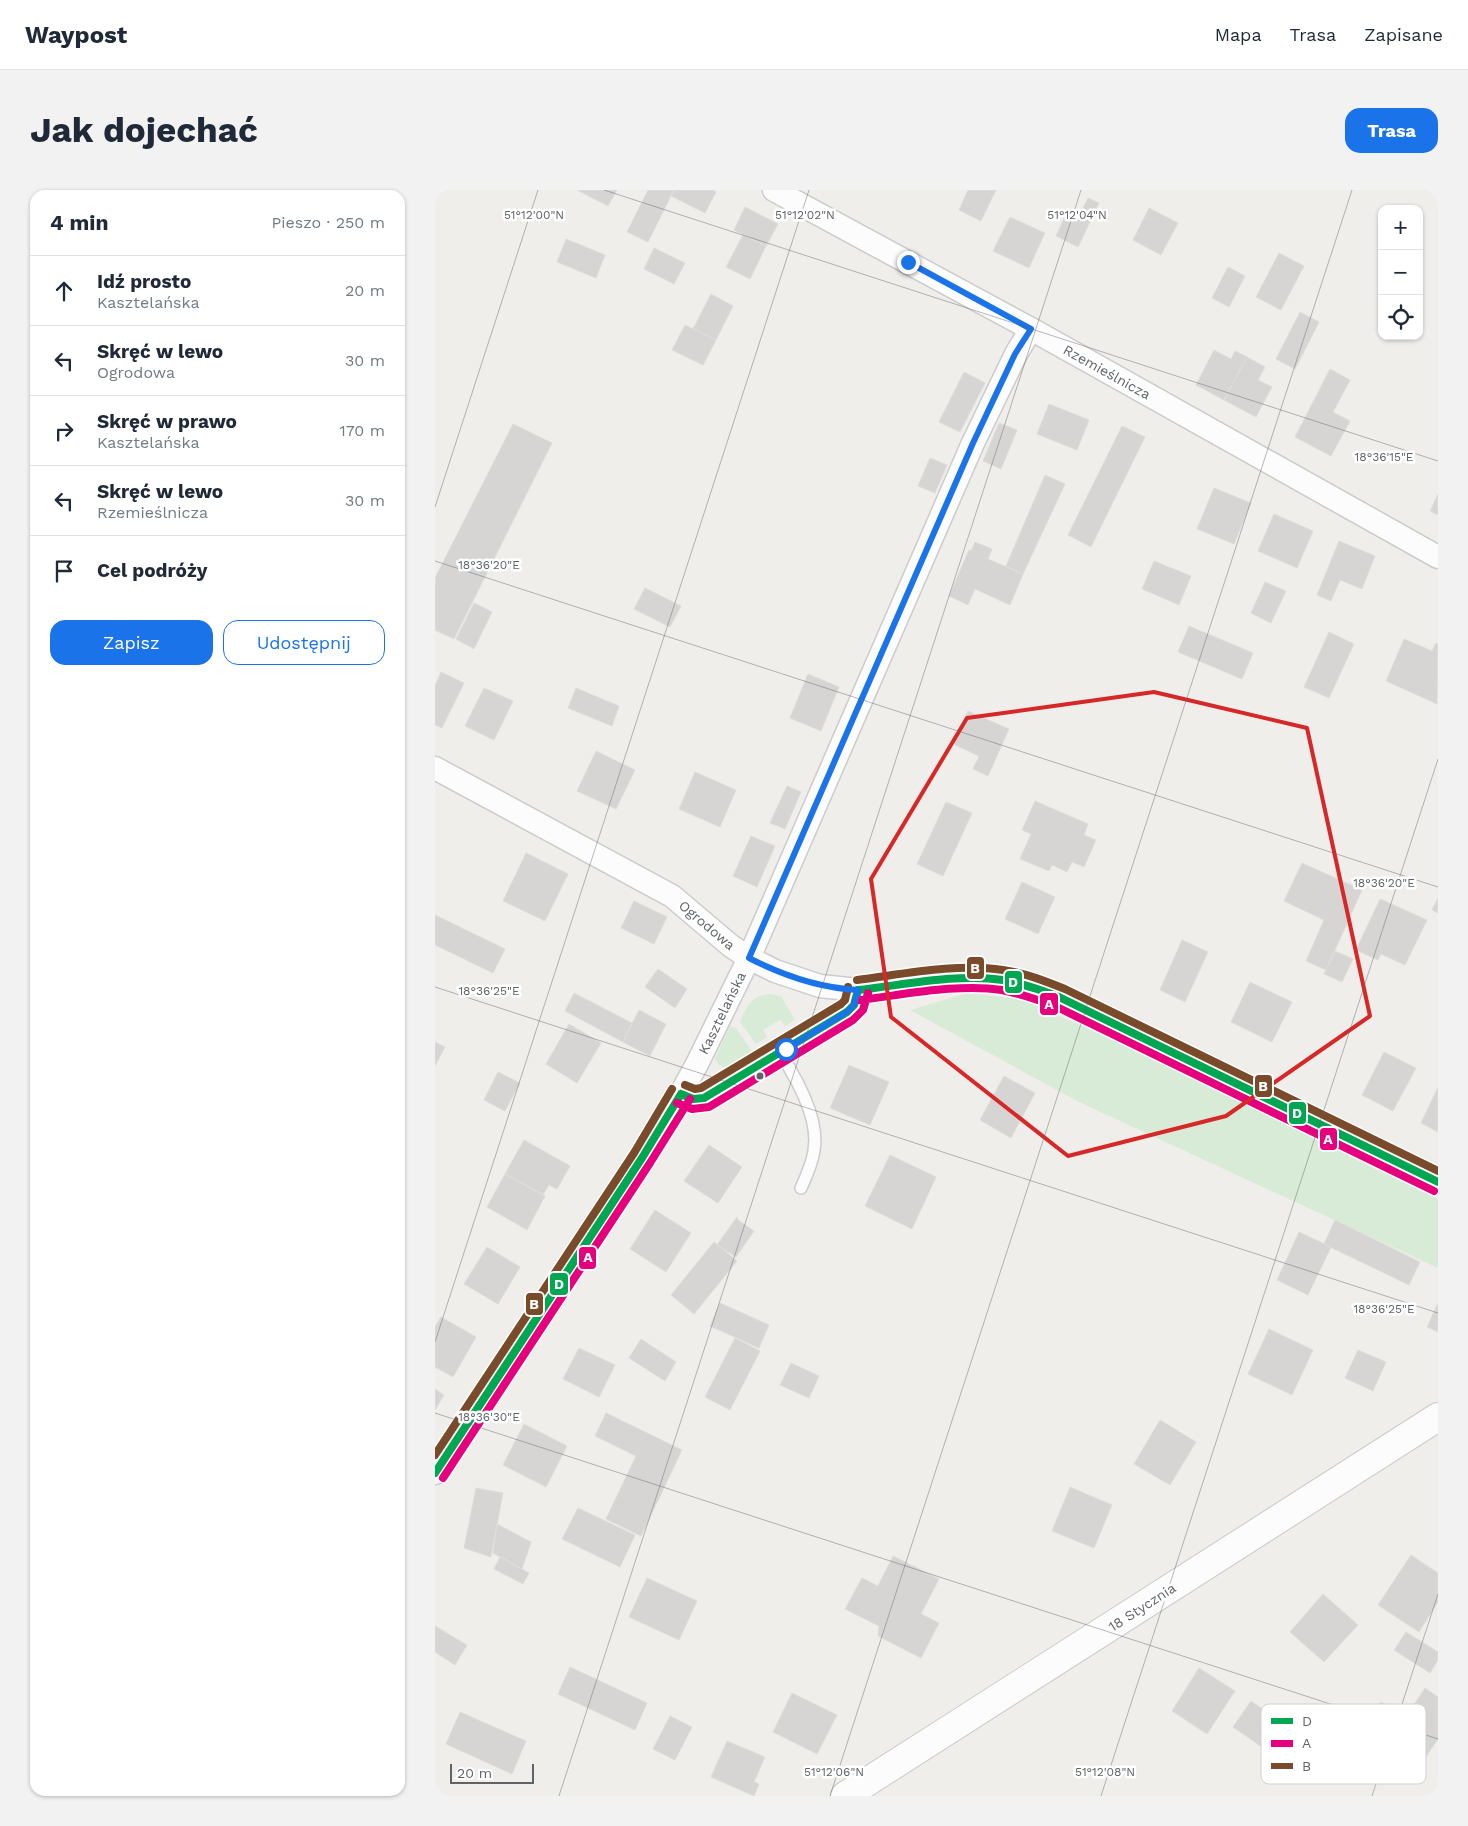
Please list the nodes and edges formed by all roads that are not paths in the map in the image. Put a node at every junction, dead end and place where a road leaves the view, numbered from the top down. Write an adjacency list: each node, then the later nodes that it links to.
1 (774, 190): 2 (street, Rzemieślnicza)
2 (1031, 329): 3 (street, Rzemieślnicza); 5 (street, Kasztelańska)
3 (1438, 557)
4 (435, 768): 5 (street, Ogrodowa)
5 (749, 958): 6 (street, Ogrodowa); 8 (street, Kasztelańska)
6 (858, 990): 7 (street); 9 (street, Ogrodowa)
7 (780, 1053): 8 (street); 10 (lane)
8 (681, 1094): 12 (street, Kasztelańska)
9 (1438, 1182)
10 (801, 1188)
11 (1438, 1417): 13 (main road, 18 Stycznia)
12 (435, 1474)
13 (845, 1796)

